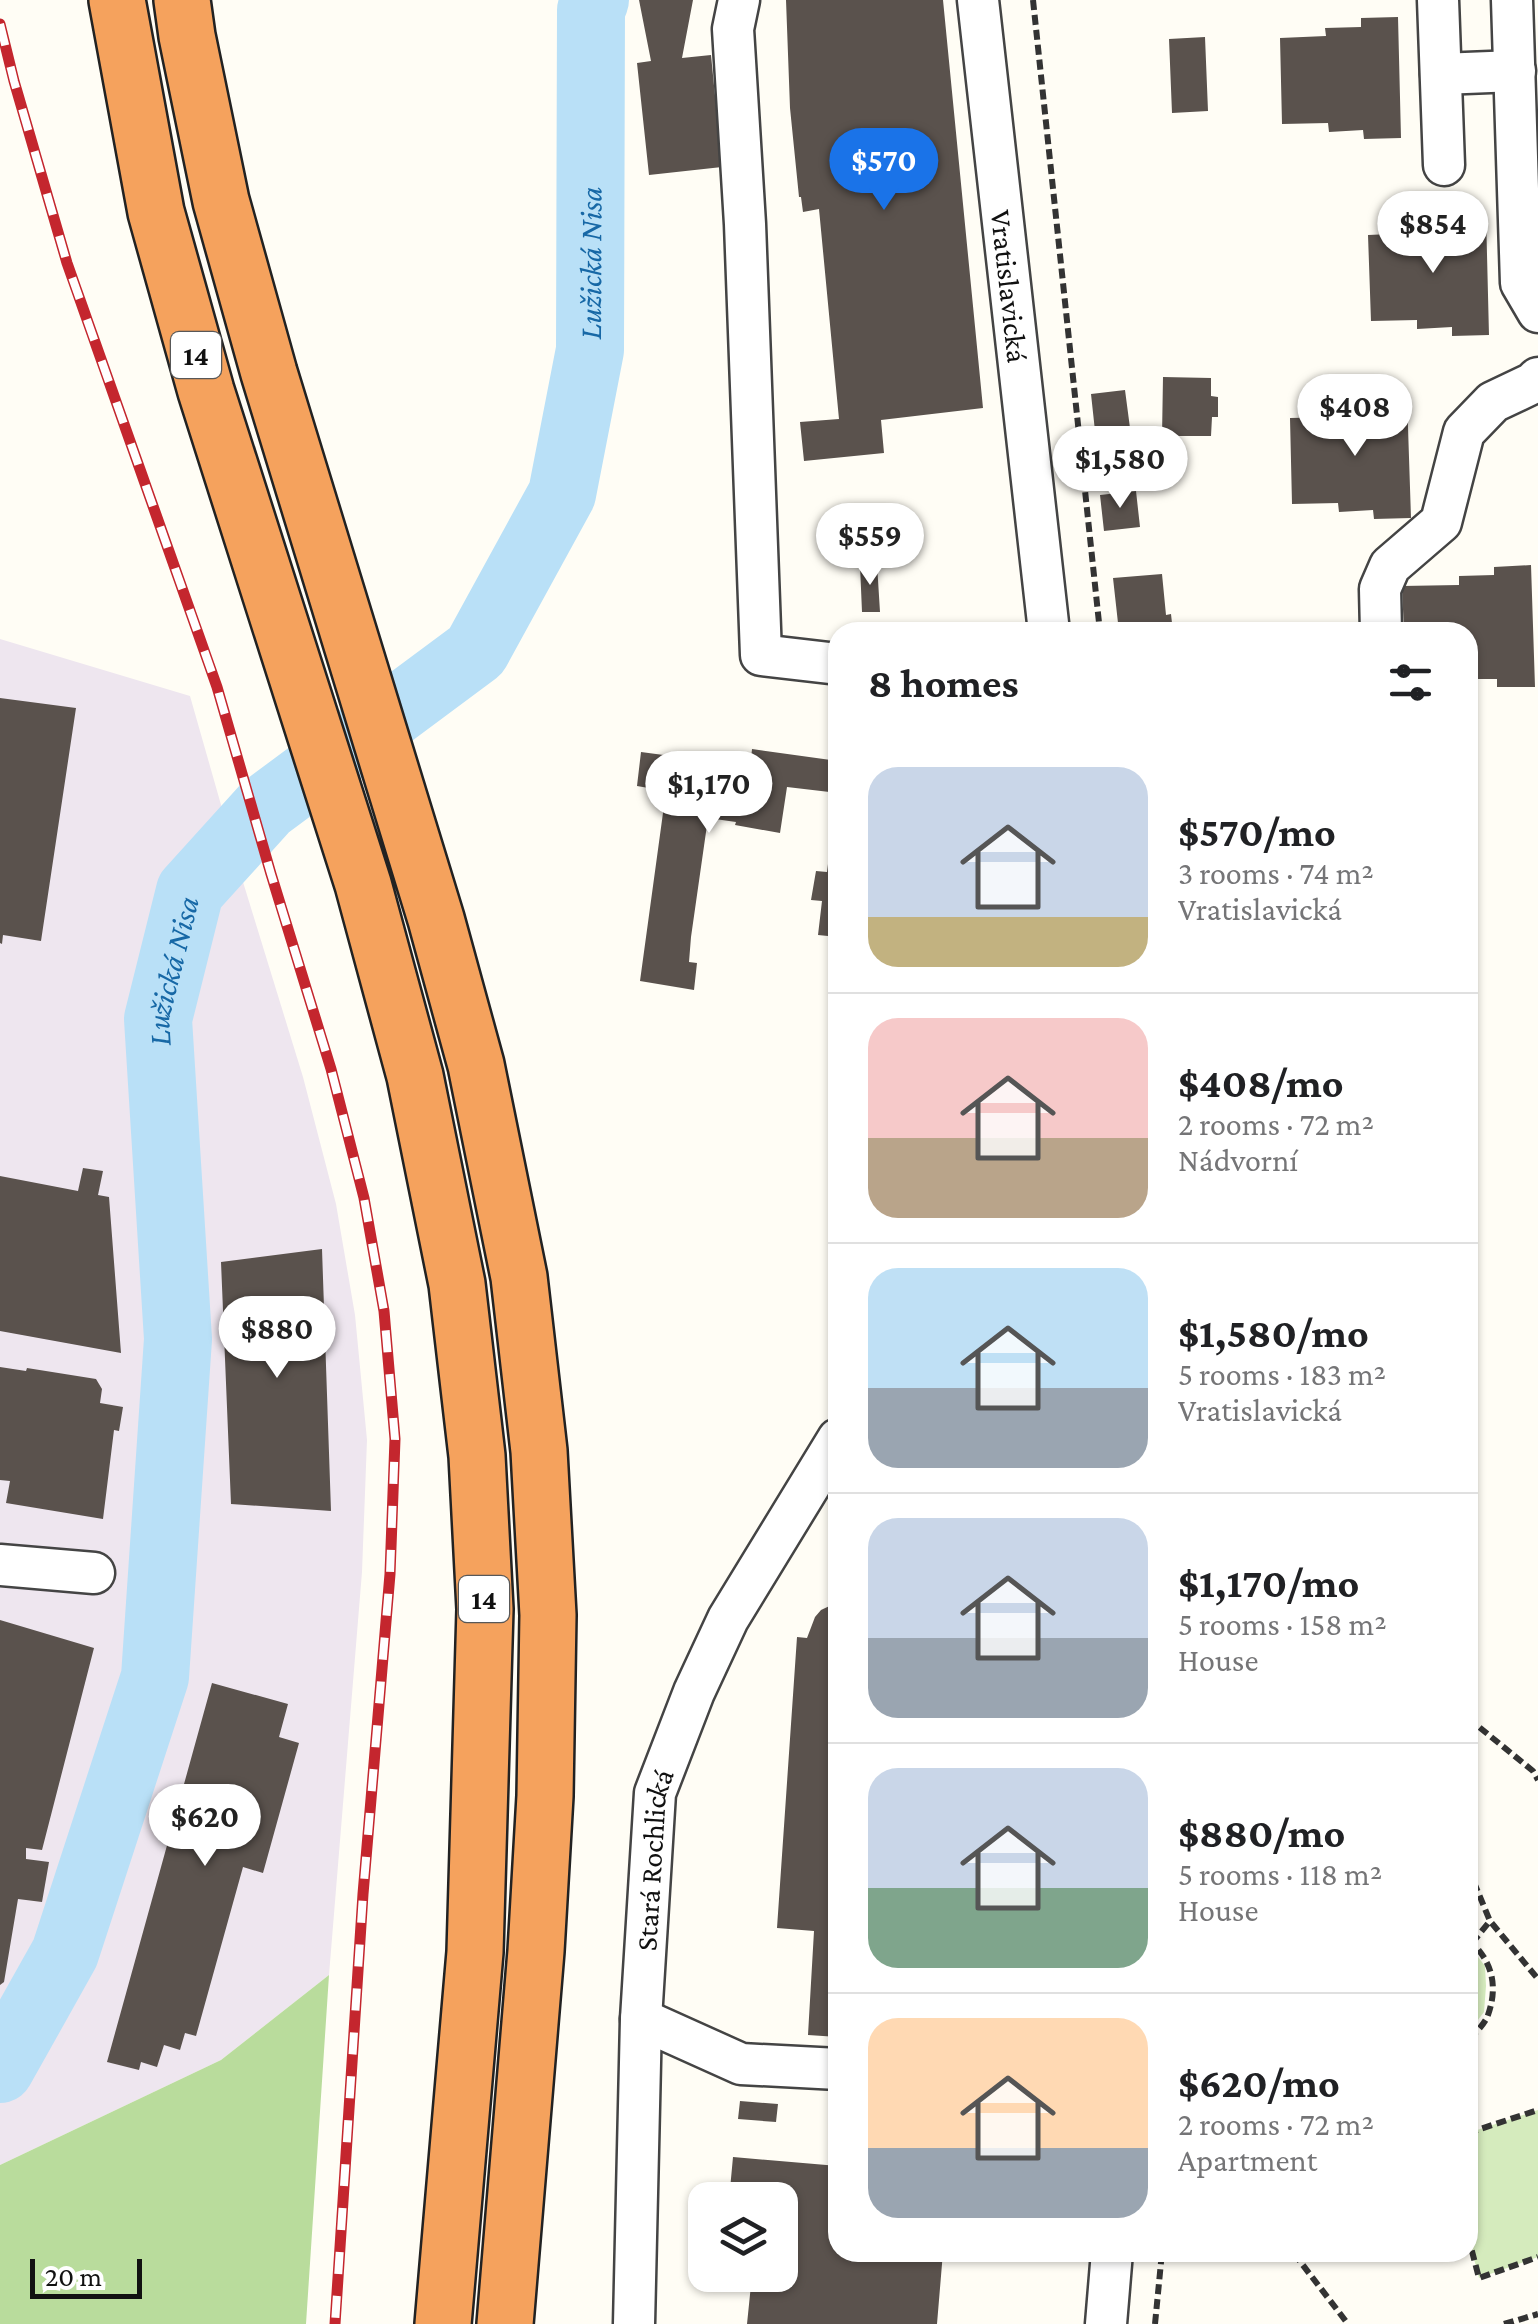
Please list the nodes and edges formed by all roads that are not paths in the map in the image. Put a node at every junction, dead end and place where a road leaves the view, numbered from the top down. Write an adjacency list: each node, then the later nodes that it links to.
1 (739, 0): 14 (street)
2 (978, 0): 12 (street, Vratislavická)
3 (1438, 0): 8 (street)
4 (1512, 0): 7 (street)
5 (184, 18): 22 (highway, 14)
6 (121, 23): 21 (highway, 14)
7 (1515, 71): 8 (street); 10 (street)
8 (1441, 74): 9 (street)
9 (1444, 165)
10 (1538, 312)
11 (1538, 378): 13 (street)
12 (1048, 622)
13 (1381, 622)
14 (828, 663)
15 (828, 1455): 18 (street, Stará Rochlická)
16 (0, 1565): 17 (street)
17 (94, 1573)
18 (641, 2019): 19 (street); 23 (street, Stará Rochlická)
19 (828, 2069)
20 (1111, 2262): 24 (street)
21 (443, 2324)
22 (505, 2324)
23 (634, 2324)
24 (1106, 2324)

